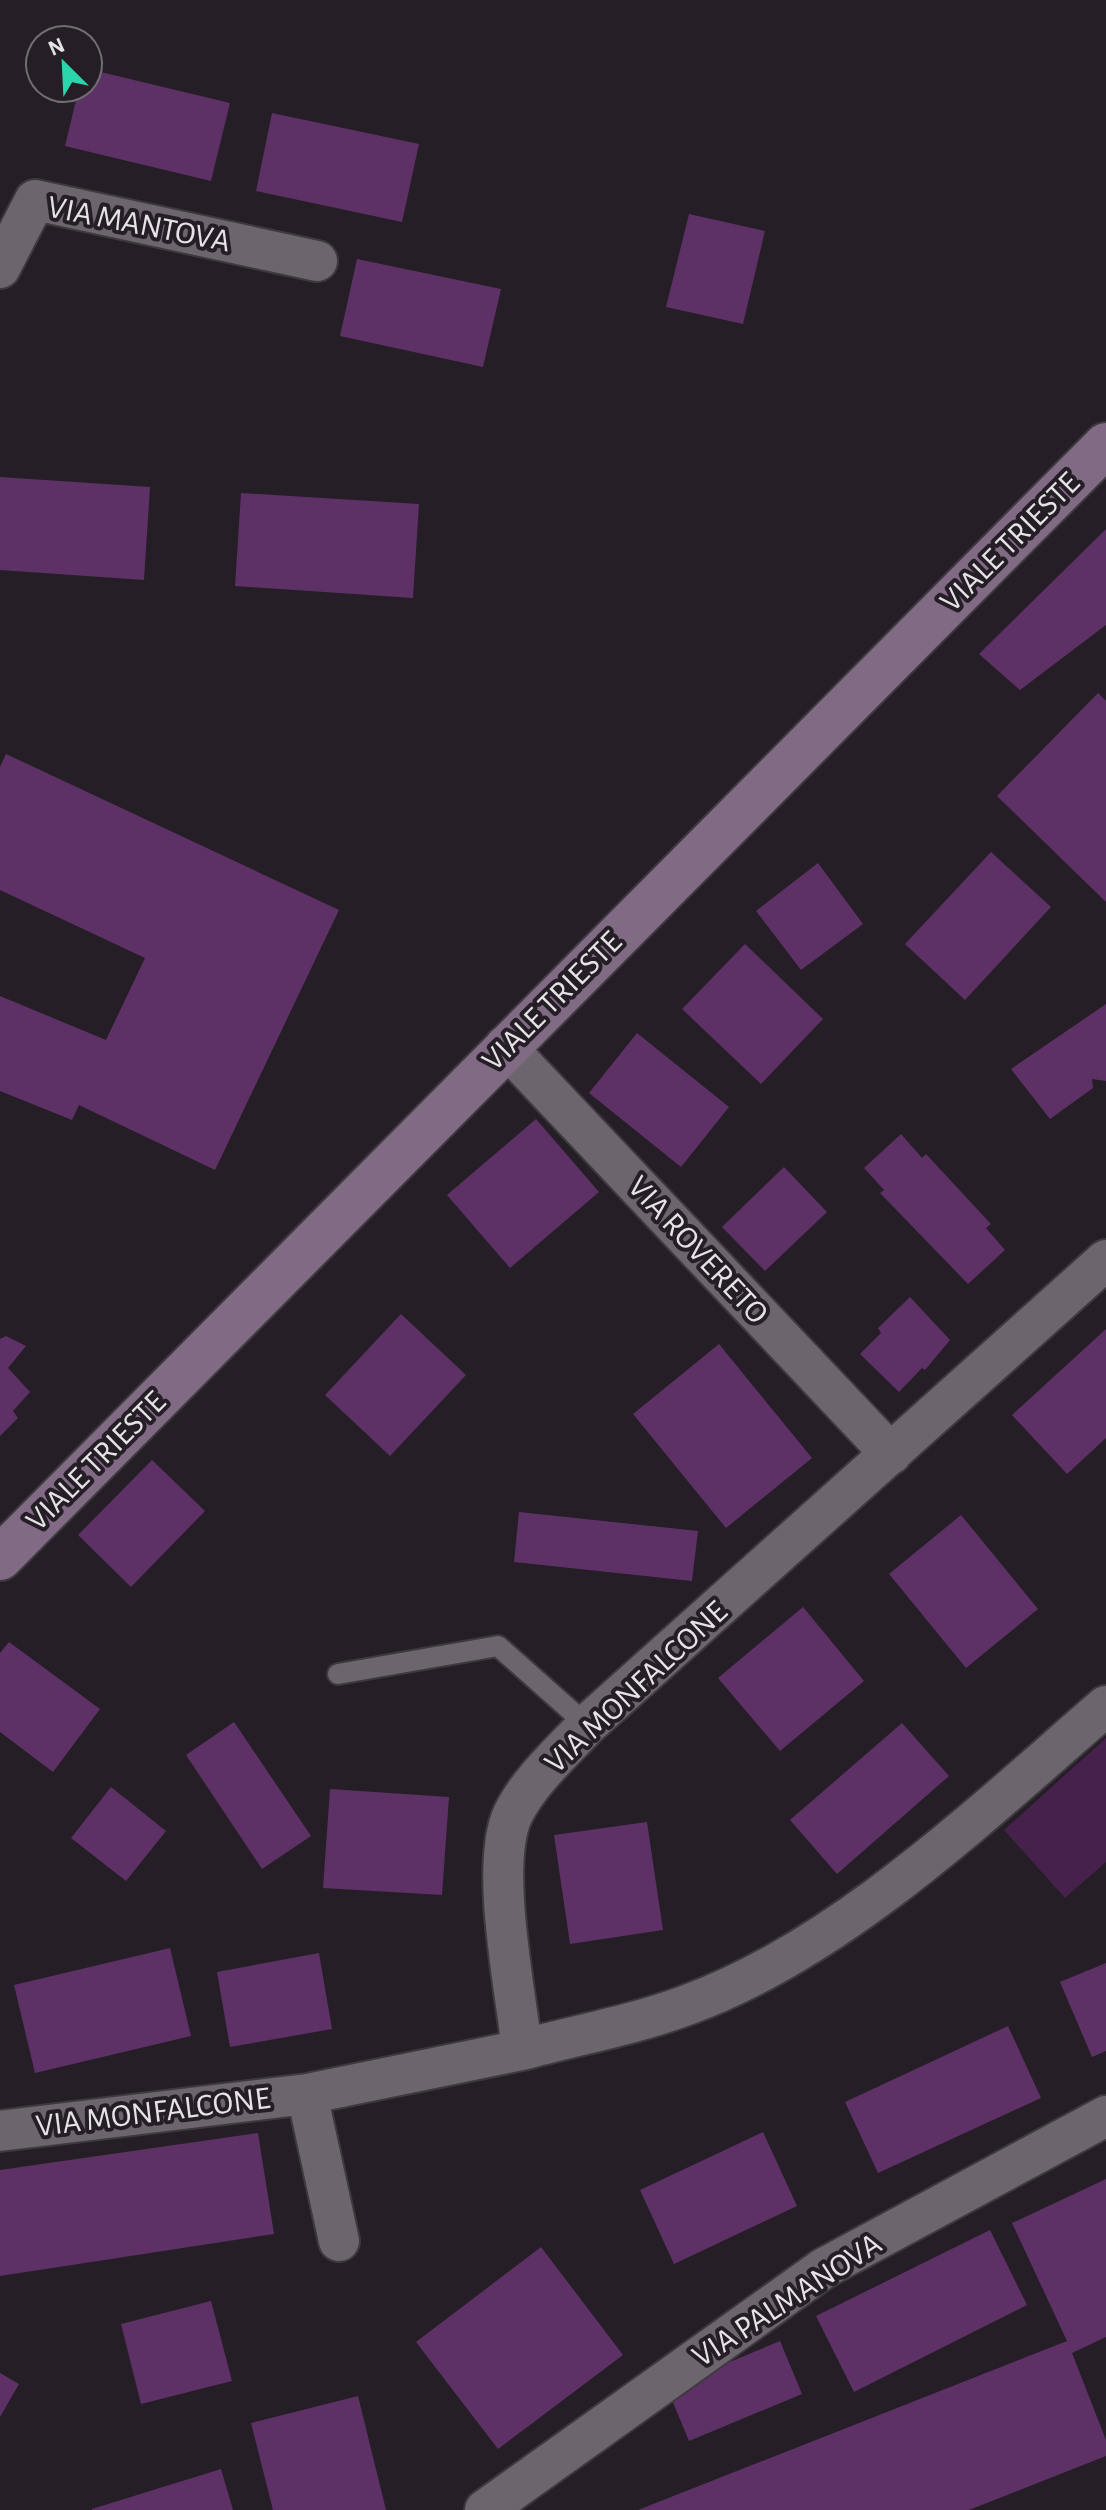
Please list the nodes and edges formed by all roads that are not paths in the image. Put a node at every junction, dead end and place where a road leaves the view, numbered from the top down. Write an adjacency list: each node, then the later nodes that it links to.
1 (317, 261): 2 (street, VIA MANTOVA)
2 (0, 268)
3 (1106, 445): 4 (main road, VIALE TRIESTE)
4 (505, 1046): 6 (street, VIA ROVERETO); 7 (main road, VIALE TRIESTE)
5 (1106, 1260): 6 (street, VIA MONFALCONE)
6 (891, 1454): 10 (street, VIA MONFALCONE)
7 (0, 1558)
8 (338, 1674): 10 (lane)
9 (1106, 1706): 11 (street)
10 (587, 1725): 11 (street, VIA MONFALCONE)
11 (522, 2050): 12 (street, VIA MONFALCONE)
12 (307, 2094): 14 (street, VIA MONFALCONE); 15 (street, VIA MONFALCONE)
13 (1106, 2116): 16 (street, VIA PALMANOVA)
14 (0, 2131)
15 (339, 2241)
16 (485, 2510)

